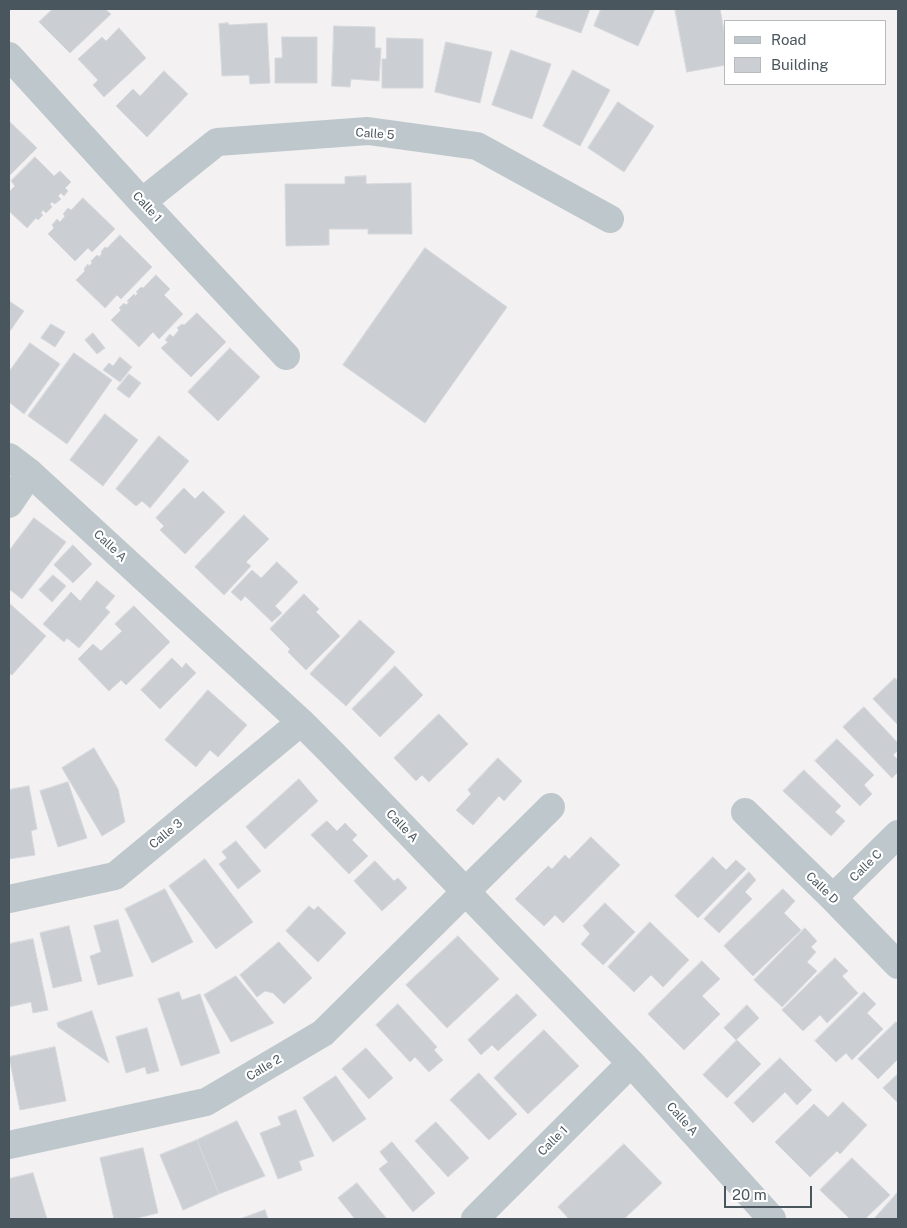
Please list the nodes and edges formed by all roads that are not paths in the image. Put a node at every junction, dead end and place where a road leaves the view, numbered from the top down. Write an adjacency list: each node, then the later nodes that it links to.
1 (9, 56): 2 (street, Calle 1)
2 (142, 202): 3 (street, Calle 5); 4 (street, Calle 1)
3 (610, 220)
4 (286, 356)
5 (19, 465): 6 (street); 7 (street, Calle A)
6 (9, 504)
7 (301, 722): 11 (street, Calle A); 13 (street, Calle 3)
8 (551, 807): 11 (street, Calle 2)
9 (745, 812): 12 (street, Calle D)
10 (898, 834): 12 (street, Calle C)
11 (465, 892): 15 (street, Calle A); 16 (street, Calle 2)
12 (833, 898): 14 (street, Calle D)
13 (9, 899)
14 (898, 965)
15 (631, 1063): 17 (street, Calle 1); 18 (street, Calle A)
16 (9, 1145)
17 (475, 1219)
18 (772, 1219)

